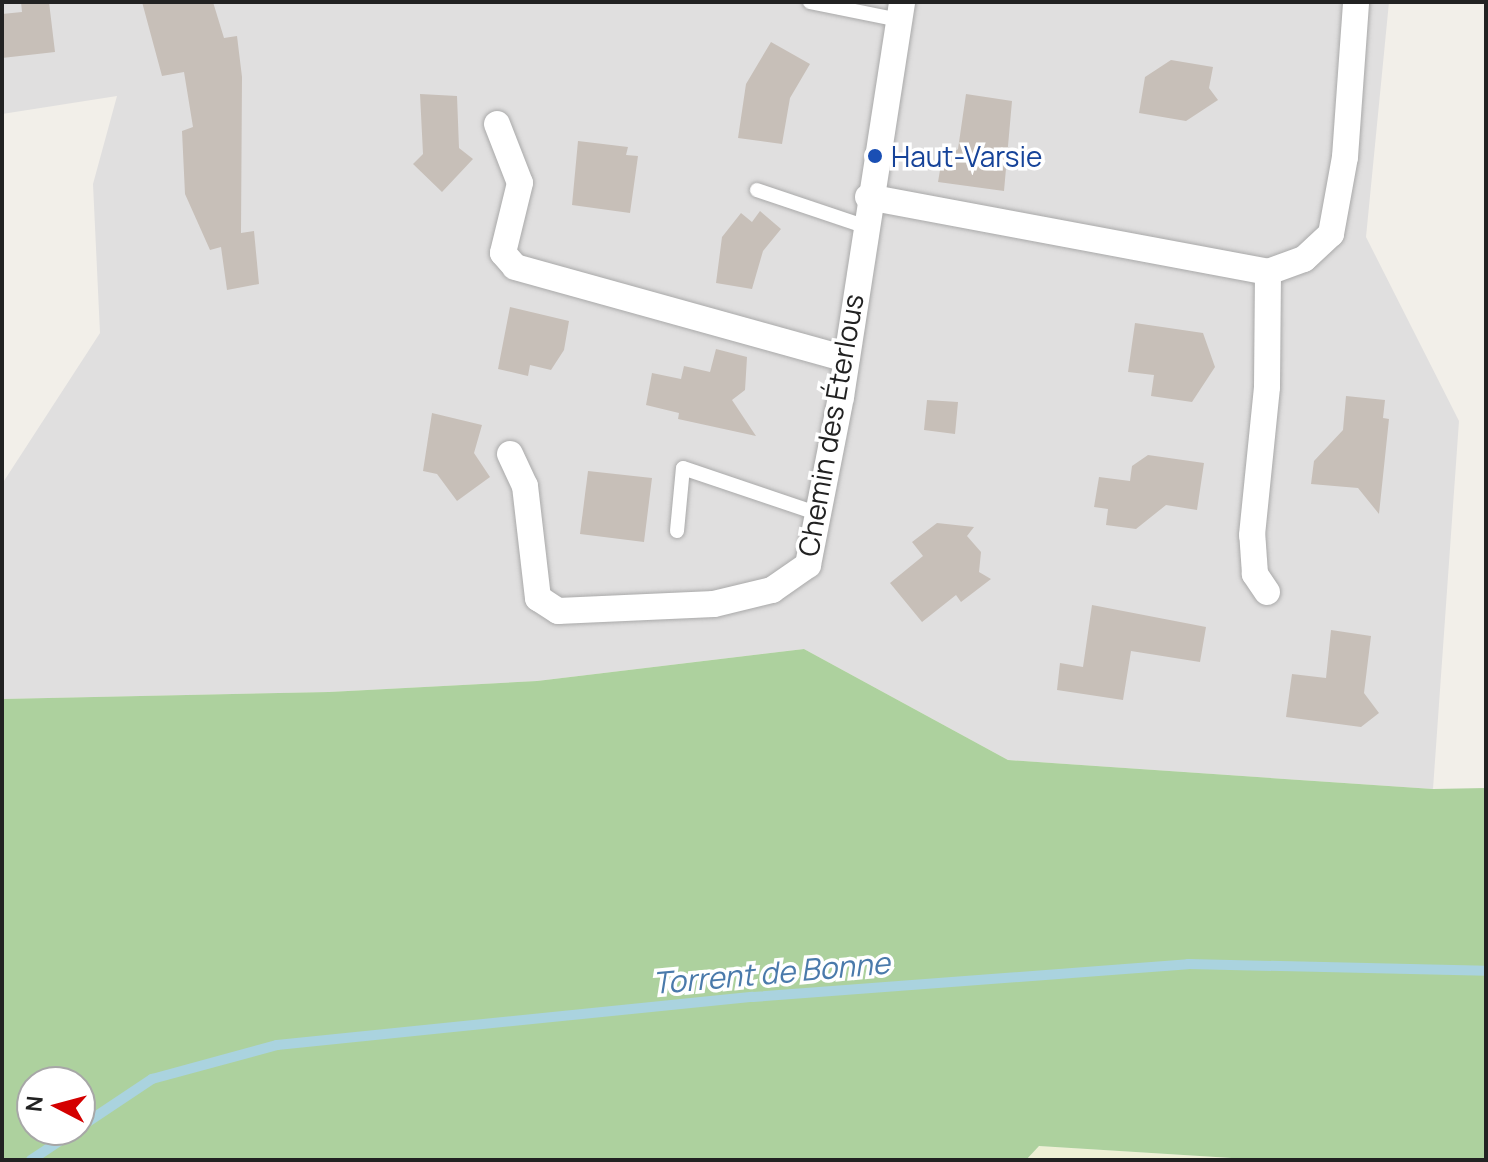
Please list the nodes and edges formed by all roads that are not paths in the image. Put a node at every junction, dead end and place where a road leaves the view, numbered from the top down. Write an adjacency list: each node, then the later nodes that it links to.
1 (810, 2): 3 (lane)
2 (1356, 2): 8 (street)
3 (900, 11): 6 (street, Chemin des Éterlous)
4 (497, 124): 9 (street)
5 (757, 190): 7 (lane)
6 (868, 197): 7 (street, Chemin des Éterlous); 8 (street)
7 (864, 226): 9 (street, Chemin des Éterlous)
8 (1268, 272): 13 (street)
9 (846, 359): 11 (street, Chemin des Éterlous)
10 (510, 454): 11 (street, Chemin des Éterlous)
11 (819, 514): 12 (lane)
12 (677, 531)
13 (1267, 592)

